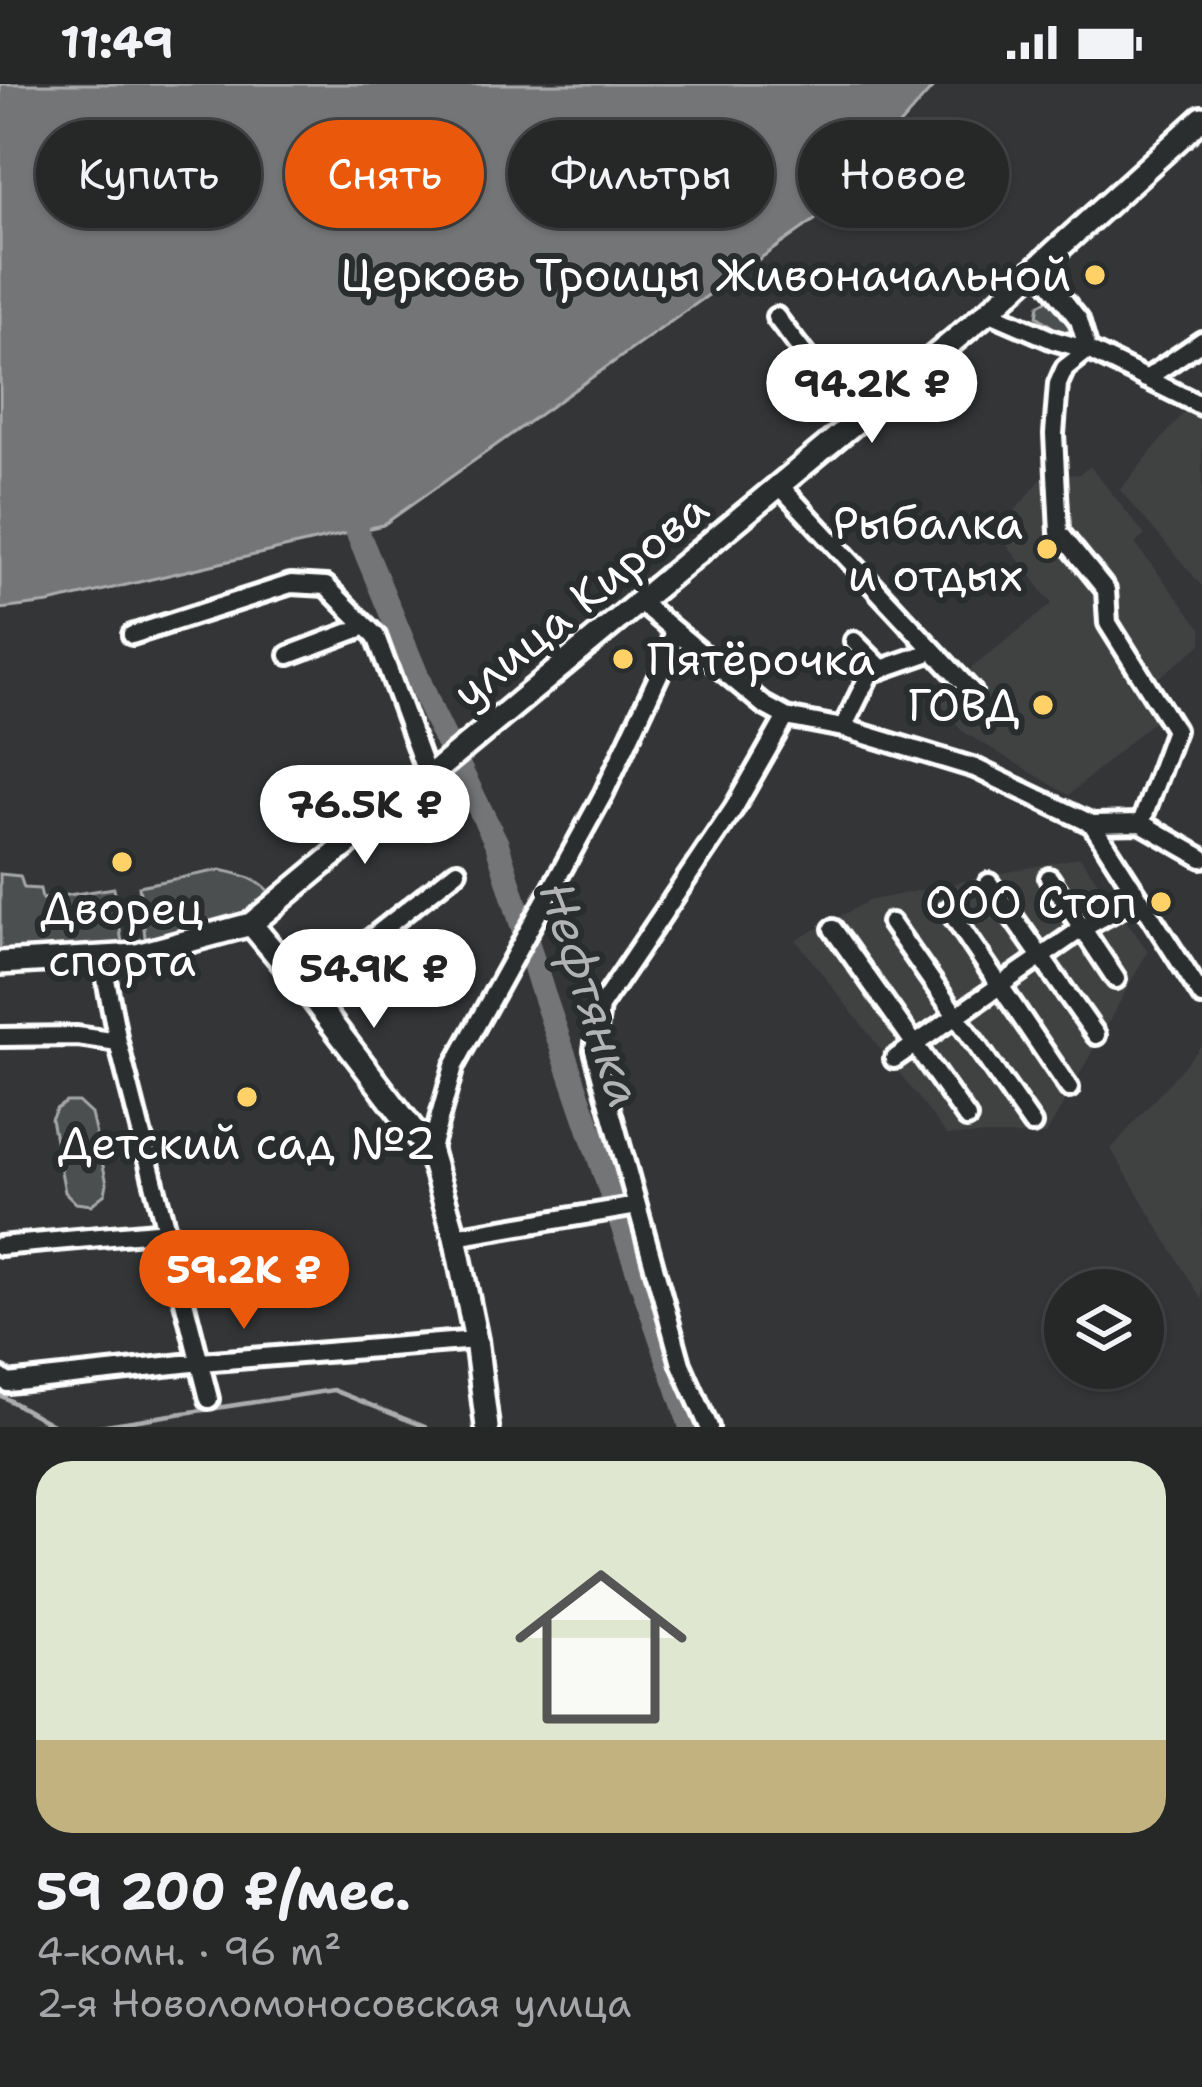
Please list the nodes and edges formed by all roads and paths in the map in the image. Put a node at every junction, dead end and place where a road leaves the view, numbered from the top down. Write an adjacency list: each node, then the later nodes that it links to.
1 (1202, 118): 2 (main road, улица Кирова)
2 (1038, 268): 3 (main road, улица Кирова); 6 (street)
3 (988, 313): 6 (street); 9 (main road, улица Кирова)
4 (776, 317): 9 (street)
5 (1202, 341): 7 (street)
6 (1088, 350): 7 (street); 23 (street)
7 (1146, 379): 8 (street)
8 (1202, 406)
9 (856, 422): 10 (main road, улица Кирова)
10 (781, 487): 11 (main road, улица Кирова); 16 (street)
11 (641, 603): 13 (street); 22 (main road, улица Кирова)
12 (366, 626): 14 (street); 17 (street); 22 (street)
13 (673, 630): 20 (street); 51 (street)
14 (132, 635)
15 (854, 641): 18 (street)
16 (933, 651): 18 (street); 19 (street)
17 (289, 655)
18 (882, 669): 21 (street)
19 (972, 692)
20 (786, 717): 21 (street); 52 (street)
21 (843, 728): 24 (street)
22 (434, 769): 32 (main road, улица Кирова)
23 (1141, 823): 24 (street); 25 (street)
24 (1092, 824): 29 (street)
25 (1202, 858)
26 (457, 871): 40 (street)
27 (1048, 878): 34 (street)
28 (989, 883): 36 (street)
29 (1138, 898): 34 (street); 41 (street)
30 (949, 910): 39 (street)
31 (891, 923): 42 (street)
32 (250, 924): 35 (main road, улица Кирова); 40 (main road)
33 (833, 929): 46 (street)
34 (1080, 930): 36 (street); 38 (street)
35 (102, 958): 37 (main road, улица Кирова); 45 (street)
36 (1039, 959): 39 (street); 43 (street)
37 (0, 963)
38 (1117, 979)
39 (998, 987): 42 (street); 48 (street)
40 (306, 990): 51 (main road)
41 (1202, 995)
42 (956, 1016): 46 (street); 50 (street)
43 (1096, 1035)
44 (0, 1037): 45 (street)
45 (118, 1042): 53 (street)
46 (916, 1043): 47 (street); 49 (street)
47 (894, 1059)
48 (1070, 1088)
49 (968, 1118)
50 (1032, 1124)
51 (430, 1152): 54 (main road)
52 (637, 1206): 54 (street); 61 (street)
53 (167, 1231): 55 (street); 57 (street)
54 (454, 1237): 56 (main road)
55 (0, 1246)
56 (476, 1340): 57 (street); 60 (main road)
57 (201, 1362): 58 (street); 59 (street)
58 (0, 1377)
59 (209, 1399)
60 (487, 1427)
61 (709, 1427)

